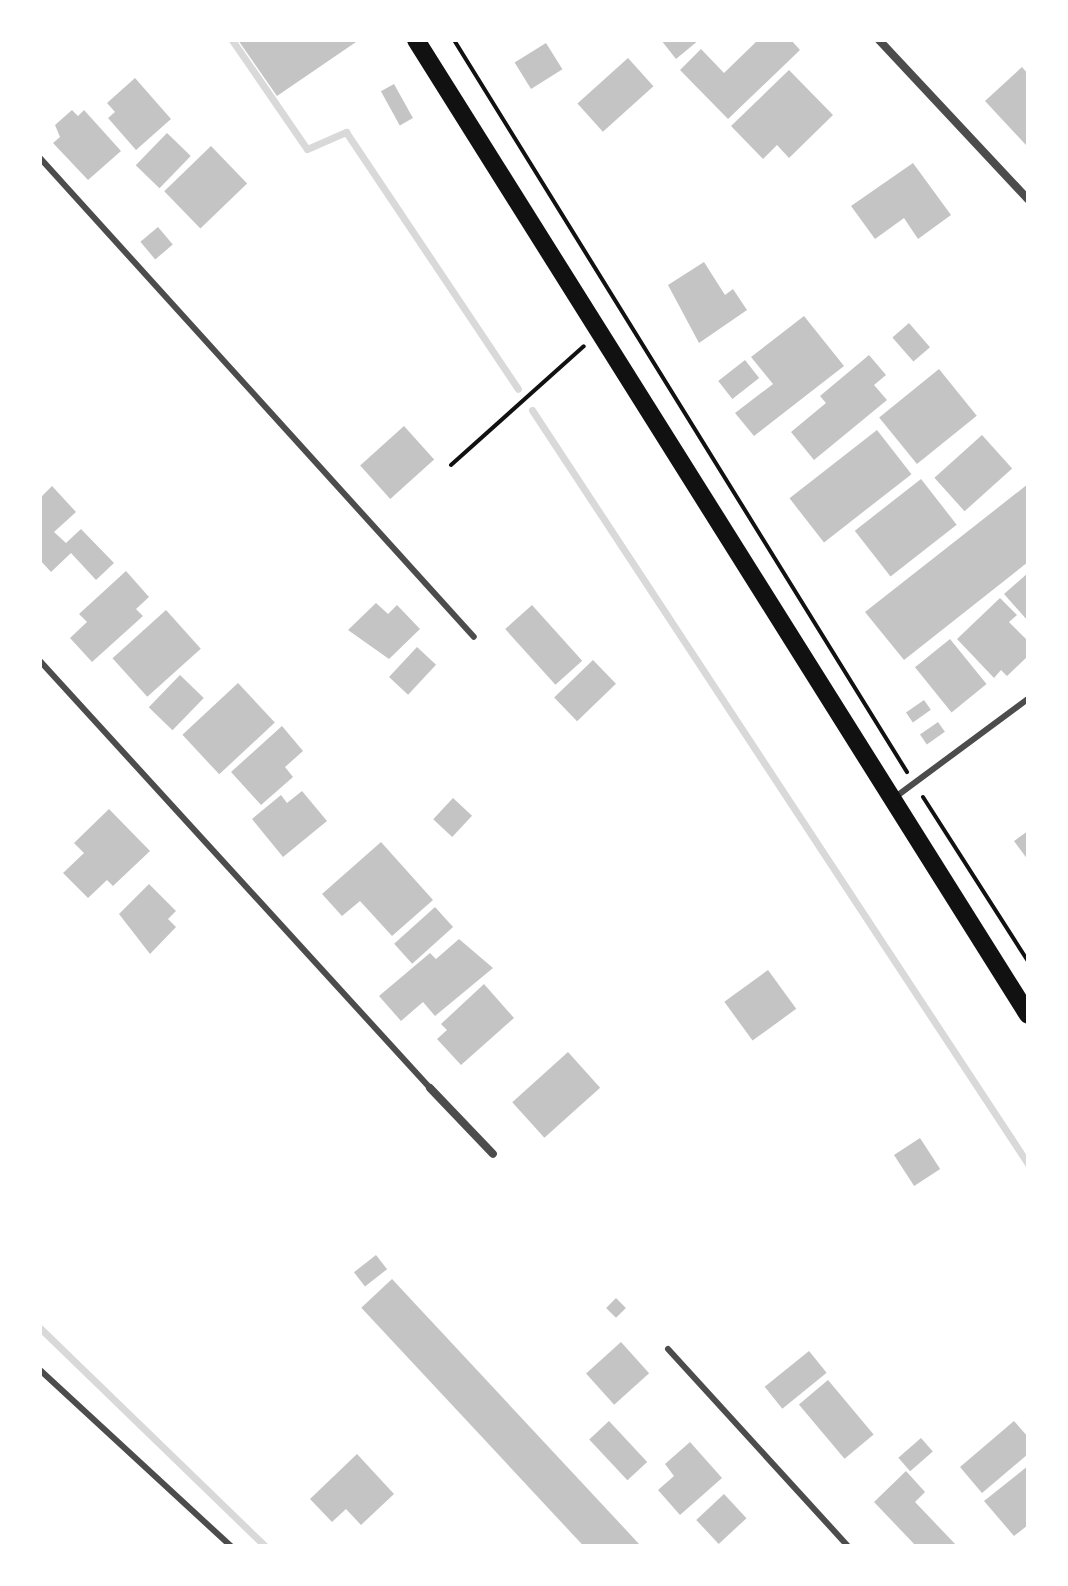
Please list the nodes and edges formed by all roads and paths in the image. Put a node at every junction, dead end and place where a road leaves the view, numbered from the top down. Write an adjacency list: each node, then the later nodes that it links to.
1 (416, 40): 6 (main road)
2 (454, 40): 11 (path)
3 (879, 40): 5 (street)
4 (40, 158): 8 (lane)
5 (1028, 199)
6 (598, 334): 7 (path); 12 (main road)
7 (451, 465)
8 (474, 637)
9 (40, 661): 15 (lane)
10 (1028, 699): 11 (lane)
11 (914, 783): 12 (lane); 13 (path)
12 (892, 800): 14 (main road)
13 (1028, 961)
14 (1028, 1015)
15 (430, 1088): 16 (street)
16 (493, 1154)
17 (668, 1349): 20 (lane)
18 (40, 1370): 19 (lane)
19 (231, 1546)
20 (848, 1546)

